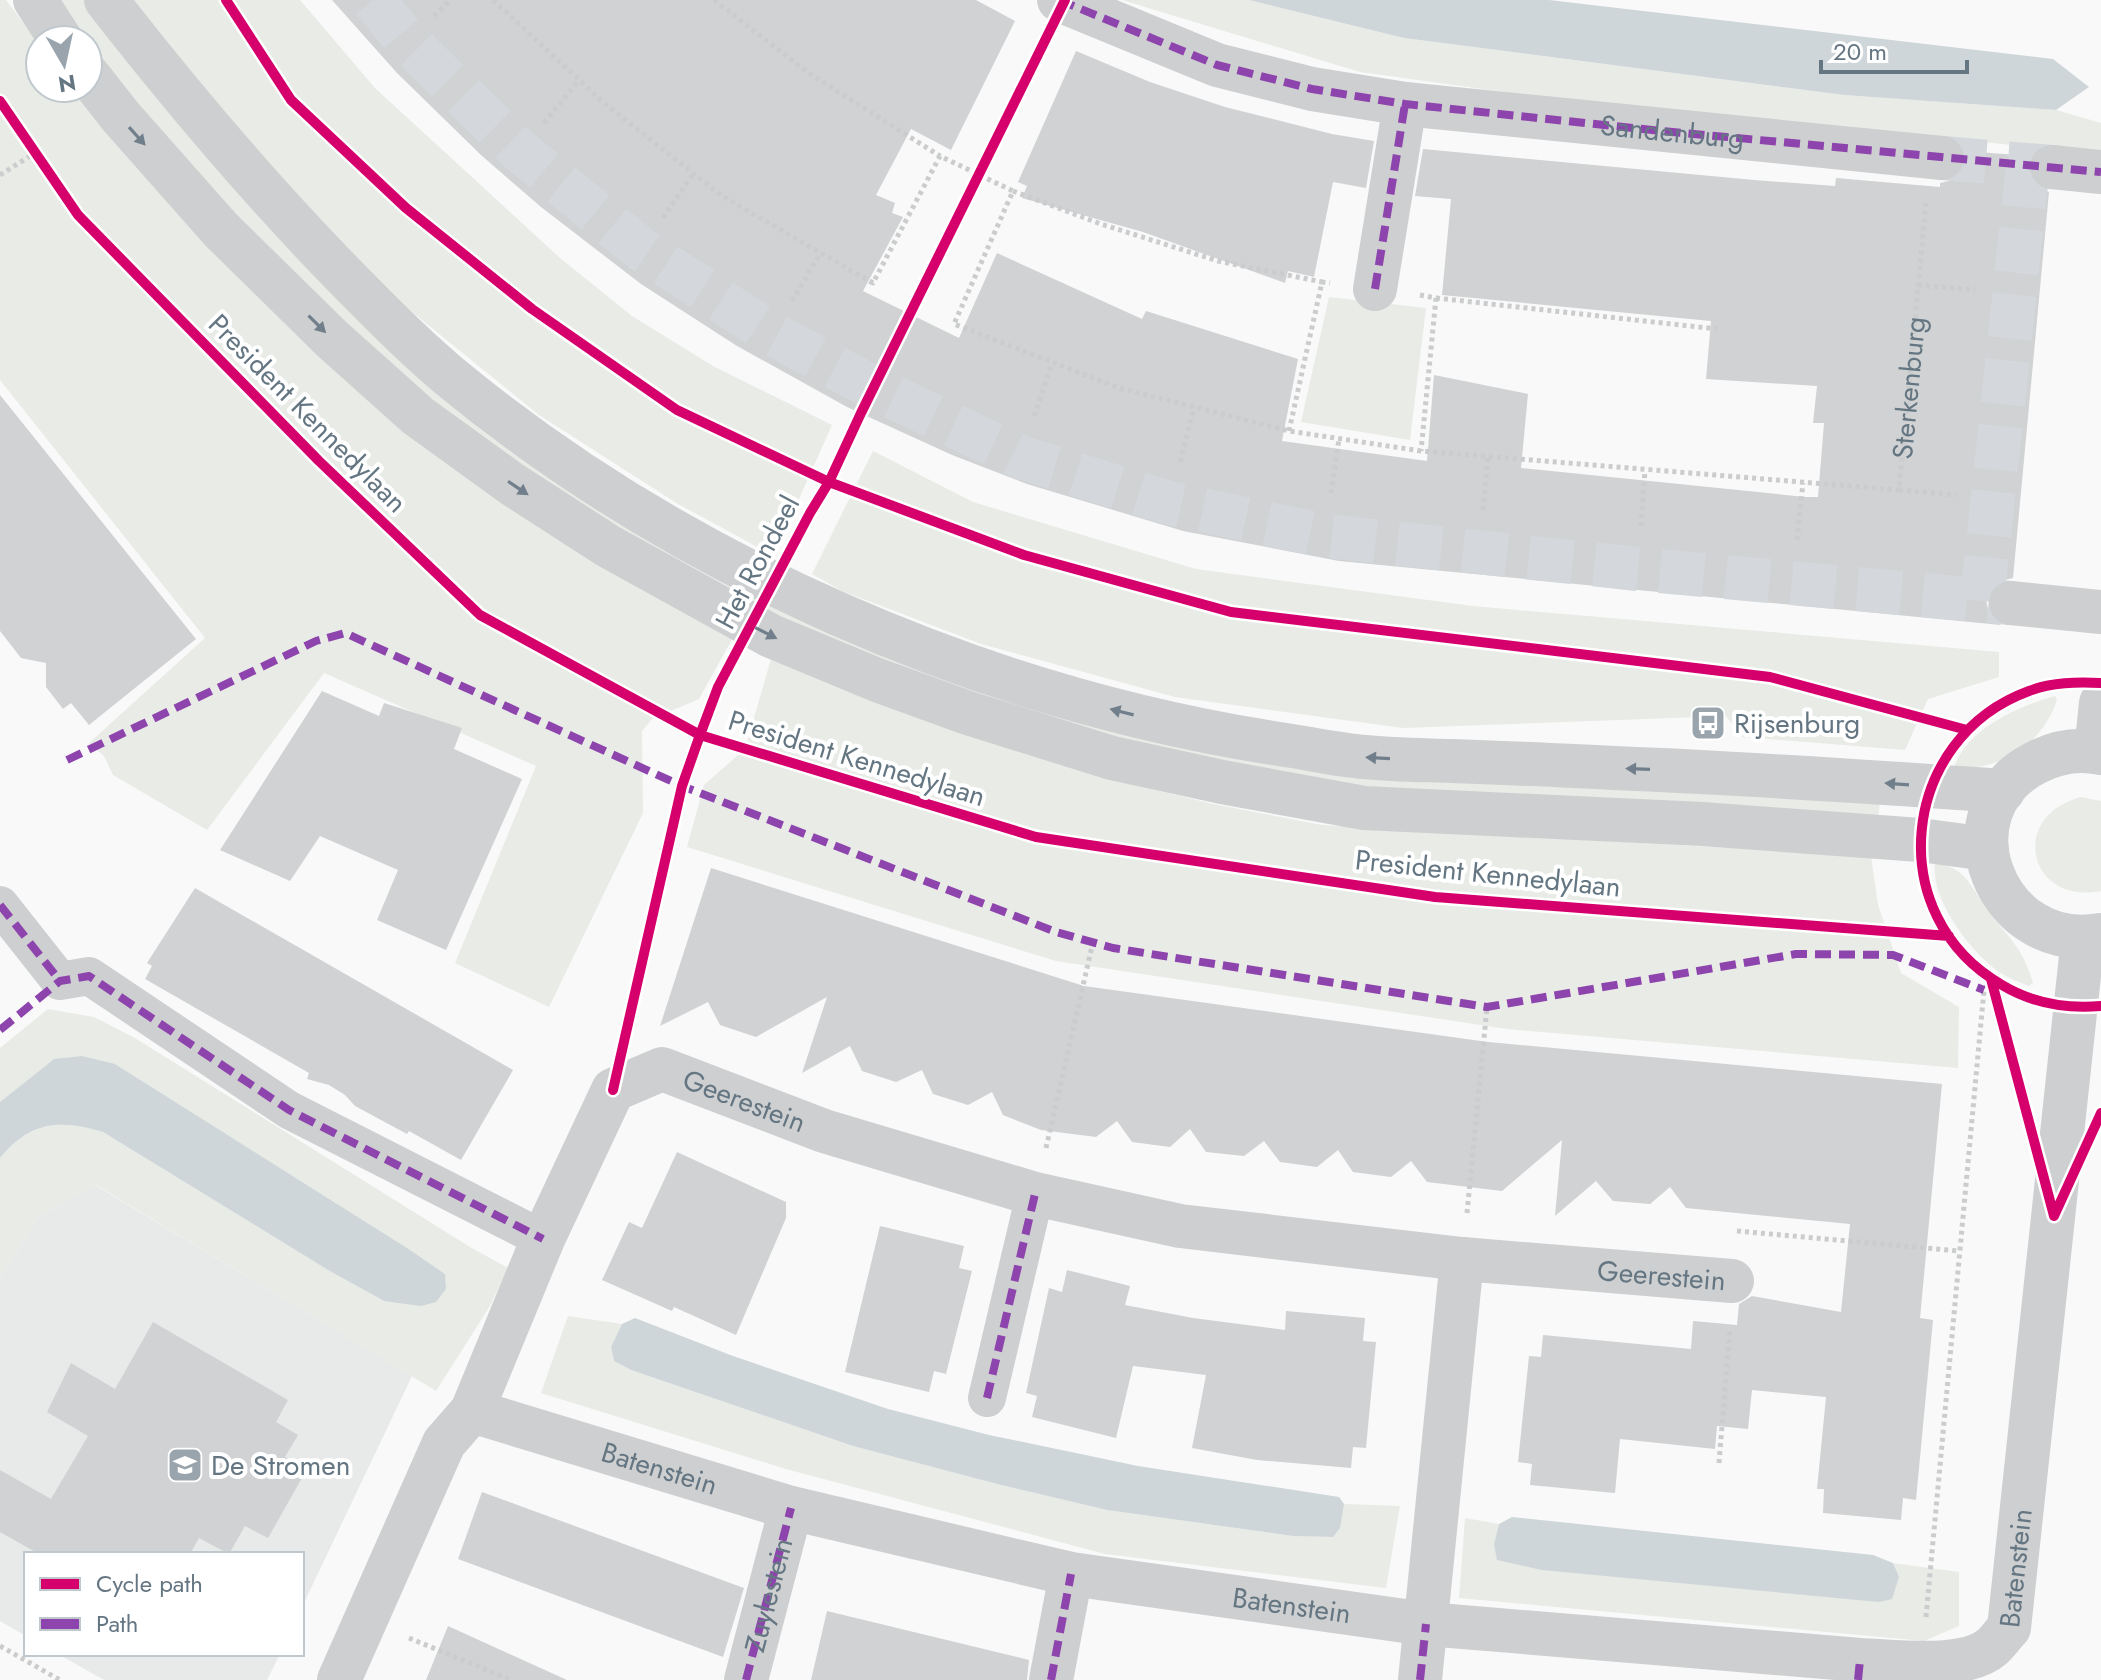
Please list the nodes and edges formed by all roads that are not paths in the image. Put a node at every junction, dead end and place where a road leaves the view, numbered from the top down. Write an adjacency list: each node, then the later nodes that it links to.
1 (35, 0): 4 (street)
2 (106, 0): 15 (street, one-way to 2)
3 (1059, 0): 6 (street, Sandenburg)
4 (51, 24)
5 (104, 95): 16 (street, President Kennedylaan, one-way to 16)
6 (1405, 104): 9 (street, Sandenburg); 10 (street)
7 (2052, 167): 8 (street)
8 (2101, 172)
9 (1934, 177)
10 (1375, 289)
11 (2011, 603): 12 (street)
12 (2101, 612)
13 (2101, 703): 14 (street)
14 (2099, 752): 15 (street)
15 (2003, 791): 16 (street)
16 (1987, 849): 18 (street)
17 (0, 905): 20 (street)
18 (2092, 936): 28 (street, Batenstein)
19 (1035, 1194): 20 (street, Geerestein); 21 (street, Geerestein); 23 (street)
20 (543, 1239): 24 (street, Geerestein)
21 (1462, 1259): 22 (street, Geerestein); 27 (street)
22 (1732, 1281)
23 (987, 1398)
24 (472, 1411): 25 (street, Batenstein); 30 (street)
25 (791, 1508): 26 (street, Batenstein); 31 (street, Zuylestein)
26 (1071, 1574): 27 (street, Batenstein); 32 (street)
27 (1426, 1624): 29 (street, Batenstein); 33 (street)
28 (2000, 1664): 29 (street, Batenstein)
29 (1859, 1670)
30 (339, 1680)
31 (746, 1680)
32 (1051, 1680)
33 (1420, 1680)

